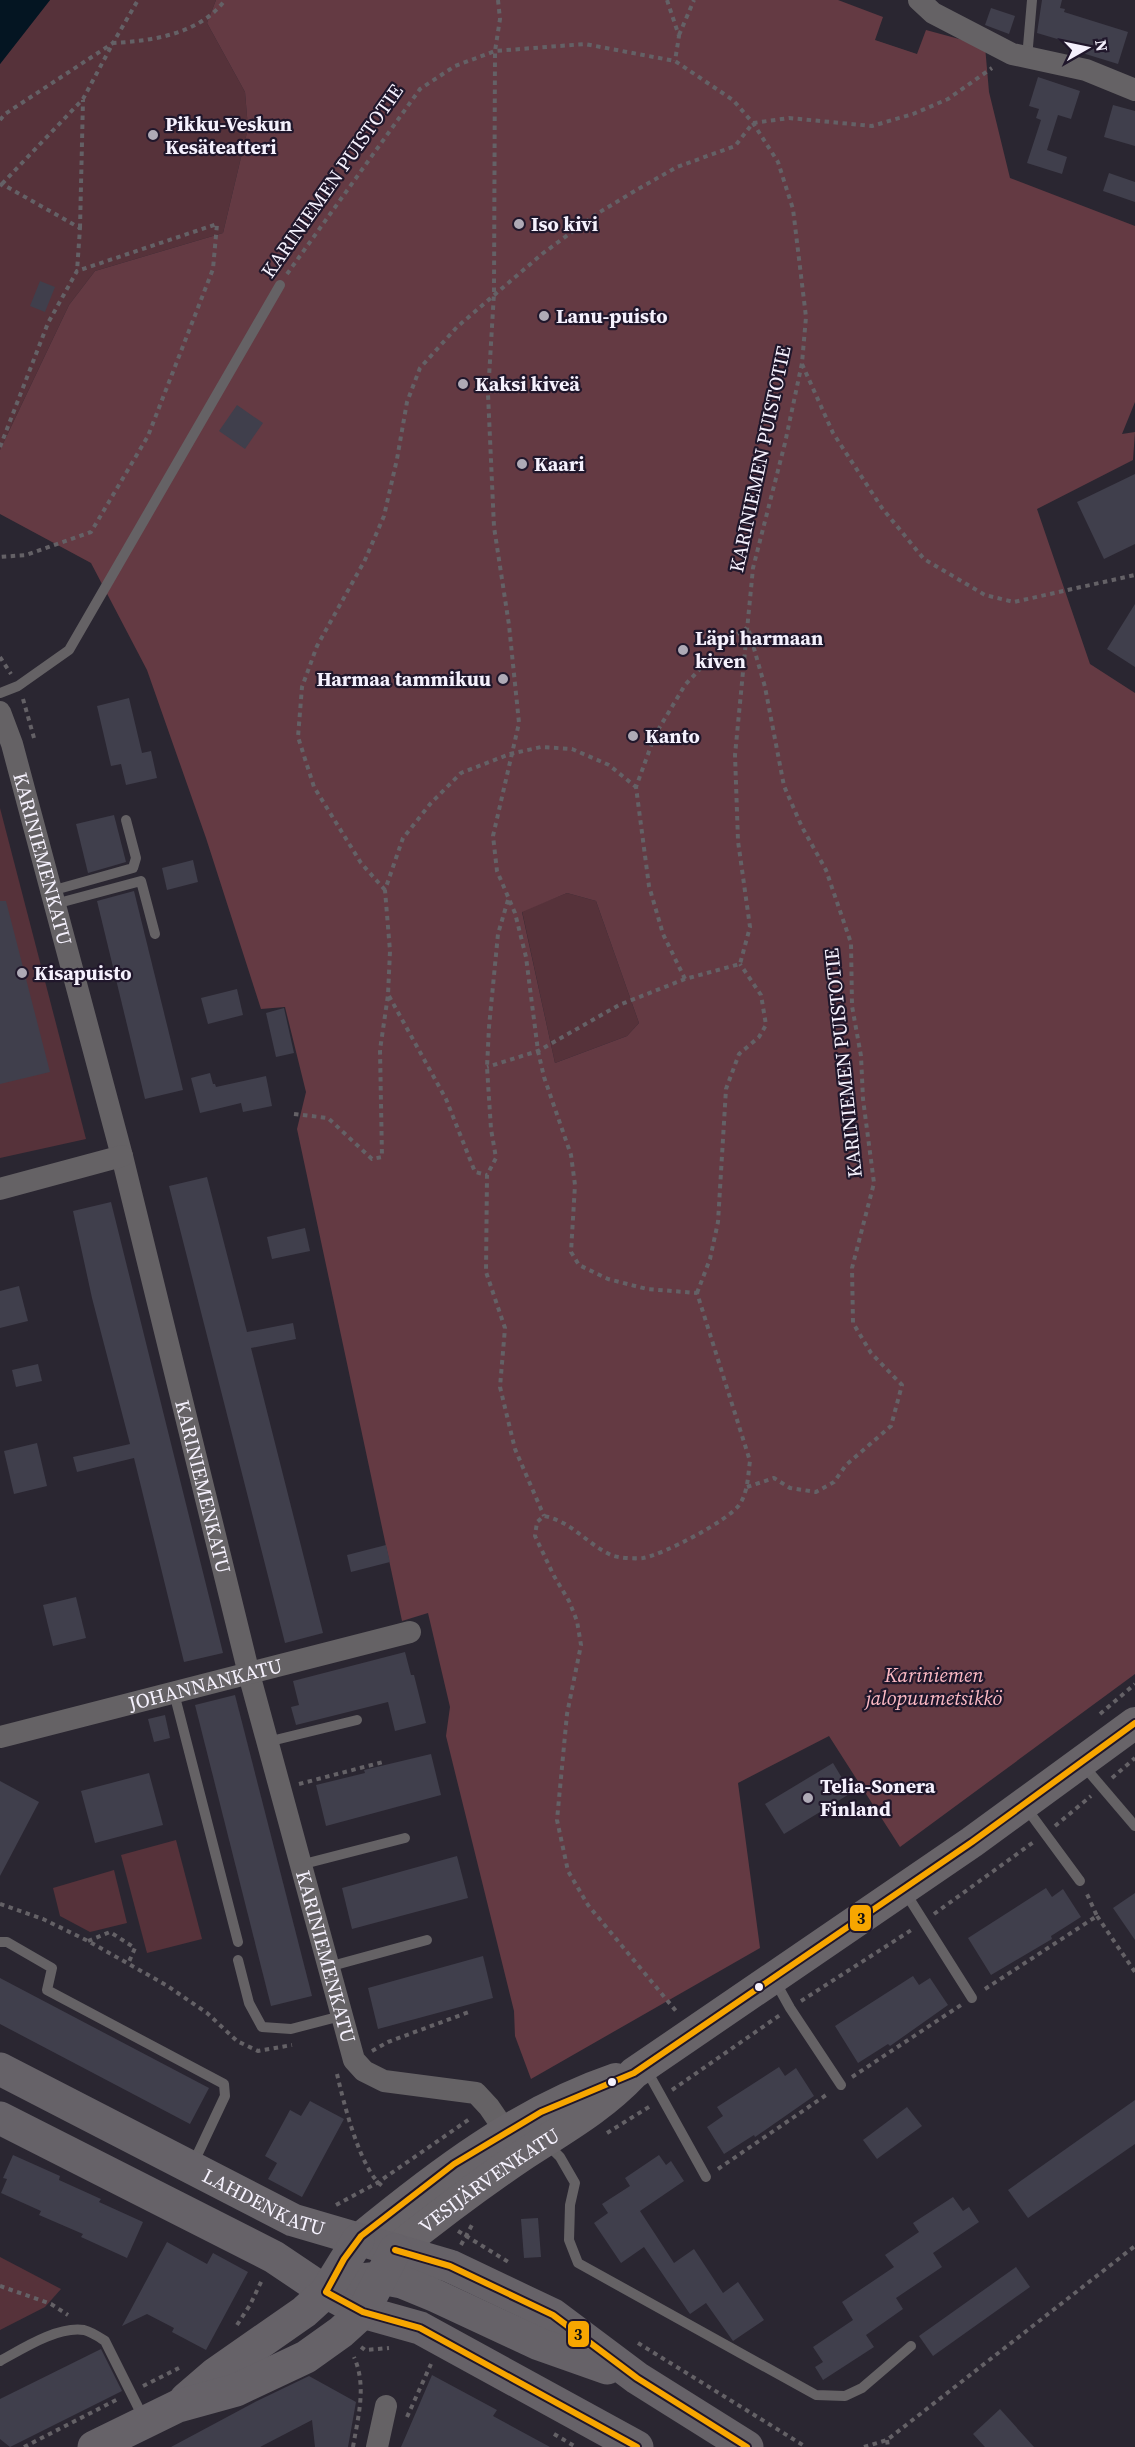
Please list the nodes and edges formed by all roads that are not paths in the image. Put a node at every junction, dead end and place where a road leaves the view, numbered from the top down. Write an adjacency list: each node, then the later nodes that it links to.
1 (919, 0): 3 (street)
2 (1032, 0): 3 (lane)
3 (1020, 56): 4 (street)
4 (1135, 90)
5 (280, 285): 6 (lane, KARINIEMEN PUISTOTIE)
6 (0, 693)
7 (0, 712): 9 (street, KARINIEMENKATU)
8 (126, 820): 9 (lane)
9 (53, 897): 10 (lane); 11 (street, KARINIEMENKATU)
10 (155, 934)
11 (122, 1156): 12 (street); 14 (street, KARINIEMENKATU)
12 (0, 1189)
13 (410, 1632): 14 (street, JOHANNANKATU)
14 (249, 1674): 15 (street, JOHANNANKATU); 19 (street, KARINIEMENKATU)
15 (174, 1693): 18 (street, JOHANNANKATU); 29 (lane)
16 (357, 1720): 19 (lane)
17 (1135, 1724): 20 (street, VESIJÄRVENKATU)
18 (0, 1737)
19 (267, 1742): 24 (street, KARINIEMENKATU)
20 (1092, 1776): 21 (street, VESIJÄRVENKATU); 22 (lane)
21 (1024, 1805): 25 (lane); 26 (street, VESIJÄRVENKATU)
22 (1135, 1827)
23 (405, 1838): 24 (lane)
24 (300, 1865): 31 (street, KARINIEMENKATU)
25 (1080, 1881)
26 (904, 1889): 32 (street, VESIJÄRVENKATU); 33 (lane)
27 (427, 1940): 31 (lane)
28 (0, 1942): 40 (lane)
29 (238, 1942)
30 (238, 1960): 34 (lane)
31 (328, 1967): 34 (street, KARINIEMENKATU)
32 (773, 1978): 36 (street, VESIJÄRVENKATU); 37 (lane)
33 (972, 1998)
34 (341, 2016): 39 (street, KARINIEMENKATU)
35 (0, 2069): 40 (main road, LAHDENKATU)
36 (640, 2070): 39 (street, VESIJÄRVENKATU); 41 (lane)
37 (841, 2085)
38 (0, 2118): 44 (main road)
39 (515, 2134): 42 (street, VESIJÄRVENKATU); 43 (street, VESIJÄRVENKATU); 46 (lane)
40 (192, 2167): 42 (main road, LAHDENKATU)
41 (706, 2177)
42 (358, 2240): 43 (main road, LAHDENKATU); 44 (main road, VESIJÄRVENKATU)
43 (388, 2264): 44 (main road); 45 (main road, VESIJÄRVENKATU); 54 (main road, LAHDENKATU)
44 (326, 2292): 45 (main road); 48 (main road, VESIJÄRVENKATU)
45 (353, 2334): 48 (main road, VESIJÄRVENKATU); 53 (main road)
46 (911, 2346)
47 (0, 2361): 50 (lane)
48 (178, 2406): 50 (main road, VESIJÄRVENKATU)
49 (386, 2406): 52 (street)
50 (145, 2422): 51 (main road, VESIJÄRVENKATU)
51 (94, 2447)
52 (377, 2447)
53 (638, 2447)
54 (747, 2447)

